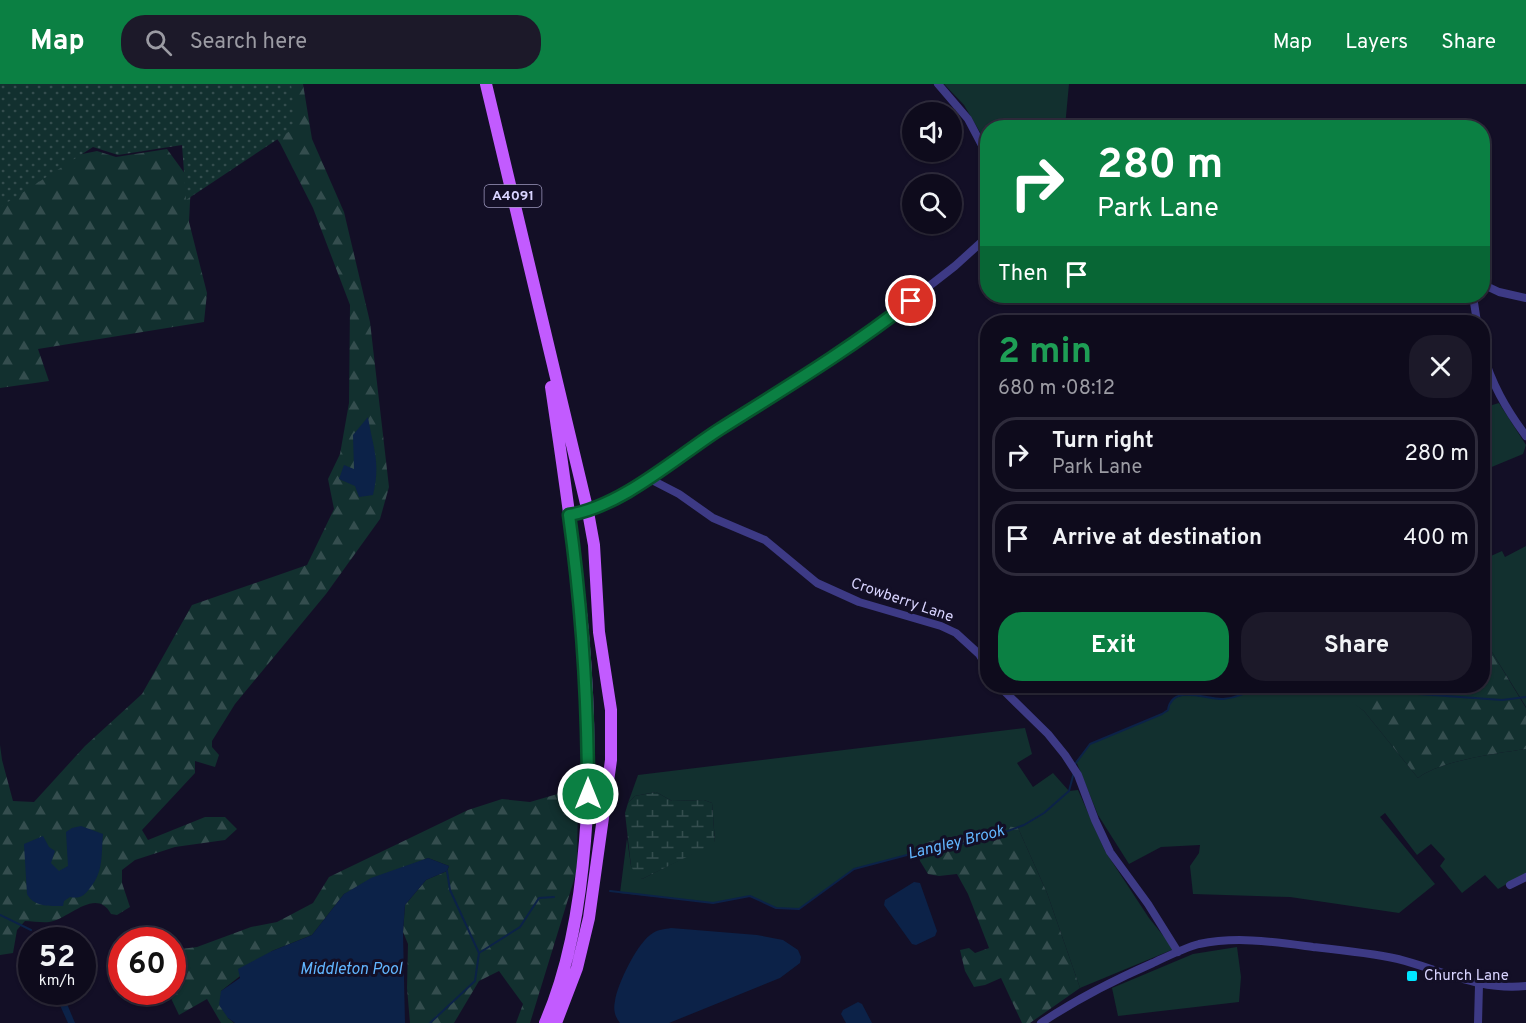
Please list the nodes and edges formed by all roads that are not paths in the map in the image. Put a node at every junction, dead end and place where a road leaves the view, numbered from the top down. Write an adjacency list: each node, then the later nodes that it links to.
1 (486, 84): 7 (main road, A4091)
2 (938, 84): 3 (street)
3 (980, 142)
4 (980, 243): 10 (street)
5 (1490, 288): 6 (street)
6 (1526, 298)
7 (539, 309): 11 (main road, A4091); 12 (main road, A4091)
8 (1490, 377): 9 (street)
9 (1526, 436)
10 (648, 478): 11 (street); 13 (street, Crowberry Lane)
11 (588, 512): 12 (street); 21 (main road, A4091)
12 (569, 515): 20 (main road, A4091)
13 (980, 656)
14 (1006, 693): 17 (street)
15 (1526, 877): 16 (street)
16 (1510, 885)
17 (1178, 952): 18 (street); 22 (street)
18 (1479, 985): 19 (street); 23 (street)
19 (1526, 986)
20 (545, 1023)
21 (556, 1023)
22 (1041, 1023)
23 (1478, 1023)

